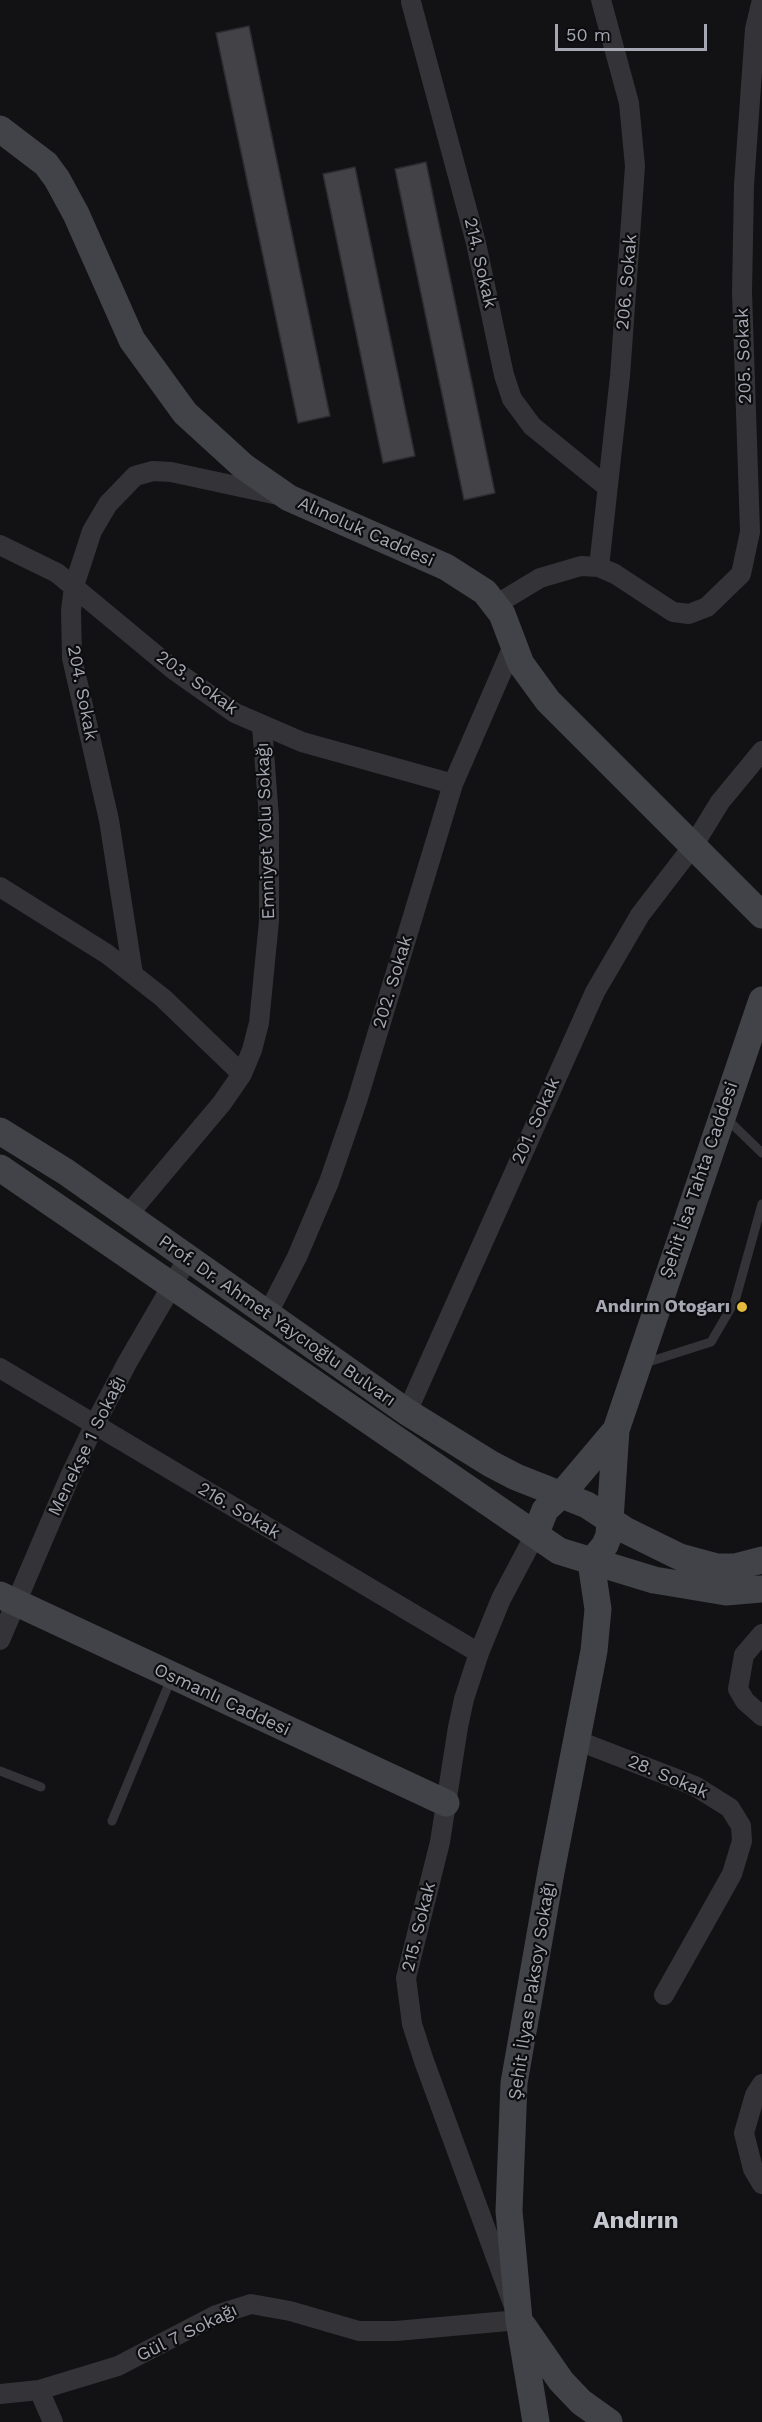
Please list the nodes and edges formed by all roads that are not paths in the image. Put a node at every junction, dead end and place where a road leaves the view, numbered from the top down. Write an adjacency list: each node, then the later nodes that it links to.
1 (601, 0): 5 (street, 206. Sokak)
2 (762, 0): 8 (street, 205. Sokak)
3 (411, 2): 5 (street, 214. Sokak)
4 (0, 129): 6 (street, Alınoluk Caddesi)
5 (607, 487): 9 (street, 206. Sokak)
6 (289, 498): 10 (street, 204. Sokak); 11 (street, Alınoluk Caddesi)
7 (0, 545): 10 (street, 203. Sokak)
8 (754, 556): 9 (street, 205. Sokak)
9 (598, 567): 11 (street)
10 (75, 586): 13 (street, 203. Sokak); 19 (street, 204. Sokak)
11 (496, 604): 12 (street, Alınoluk Caddesi)
12 (513, 646): 15 (street, 202. Sokak); 16 (street, Alınoluk Caddesi)
13 (262, 726): 15 (street, 203. Sokak); 21 (street, Emniyet Yolu Sokağı)
14 (762, 750): 16 (street, 201. Sokak)
15 (453, 784): 30 (street, 202. Sokak)
16 (693, 846): 18 (street, Alınoluk Caddesi); 33 (street, 201. Sokak)
17 (0, 887): 19 (street)
18 (762, 915)
19 (133, 974): 21 (street)
20 (762, 1000): 22 (street, Şehit İsa Tahta Caddesi)
21 (242, 1074): 27 (street, Emniyet Yolu Sokağı)
22 (721, 1114): 24 (lane); 31 (street, Şehit İsa Tahta Caddesi)
23 (0, 1131): 27 (street, Prof. Dr. Ahmet Yaycıoğlu Bulvarı)
24 (762, 1153)
25 (0, 1168): 29 (street, Prof. Dr. Ahmet Yaycıoğlu Bulvarı)
26 (762, 1204): 31 (lane)
27 (127, 1216): 28 (street, Prof. Dr. Ahmet Yaycıoğlu Bulvarı)
28 (188, 1258): 29 (street, Menekşe 1 Sokağı); 30 (street, Prof. Dr. Ahmet Yaycıoğlu Bulvarı)
29 (170, 1287): 34 (street, Menekşe 1 Sokağı); 38 (street, Prof. Dr. Ahmet Yaycıoğlu Bulvarı)
30 (267, 1315): 33 (street, Prof. Dr. Ahmet Yaycıoğlu Bulvarı)
31 (637, 1365): 35 (street, Şehit İsa Tahta Caddesi)
32 (0, 1368): 34 (street, 216. Sokak)
33 (407, 1412): 36 (street, Prof. Dr. Ahmet Yaycıoğlu Bulvarı)
34 (94, 1424): 42 (street, Menekşe 1 Sokağı); 45 (street, 216. Sokak)
35 (616, 1430): 36 (street, Şehit İsa Tahta Caddesi); 37 (street, Şehit İsa Tahta Caddesi)
36 (562, 1494): 37 (street); 38 (street)
37 (611, 1522): 39 (street); 40 (street)
38 (536, 1533): 40 (street); 45 (street, 215. Sokak)
39 (762, 1560)
40 (591, 1562): 41 (street); 48 (street, Şehit İlyas Paksoy Sokağı)
41 (762, 1589)
42 (8, 1599): 44 (street, Menekşe 1 Sokağı); 46 (street, Osmanlı Caddesi)
43 (762, 1634): 47 (street)
44 (0, 1640)
45 (479, 1653): 51 (street, 215. Sokak)
46 (172, 1677): 51 (street, Osmanlı Caddesi); 52 (lane)
47 (762, 1716)
48 (576, 1740): 53 (street, 28. Sokak); 56 (street, Şehit İlyas Paksoy Sokağı)
49 (0, 1771): 50 (lane)
50 (40, 1787)
51 (446, 1803): 56 (street, 215. Sokak)
52 (112, 1821)
53 (664, 1995)
54 (762, 2084): 55 (street)
55 (762, 2184)
56 (519, 2320): 57 (street, Gül 7 Sokağı); 60 (street, Şehit İlyas Paksoy Sokağı); 61 (street)
57 (39, 2390): 58 (street, Gül 7 Sokağı); 59 (street)
58 (0, 2394)
59 (53, 2422)
60 (536, 2422)
61 (609, 2422)

